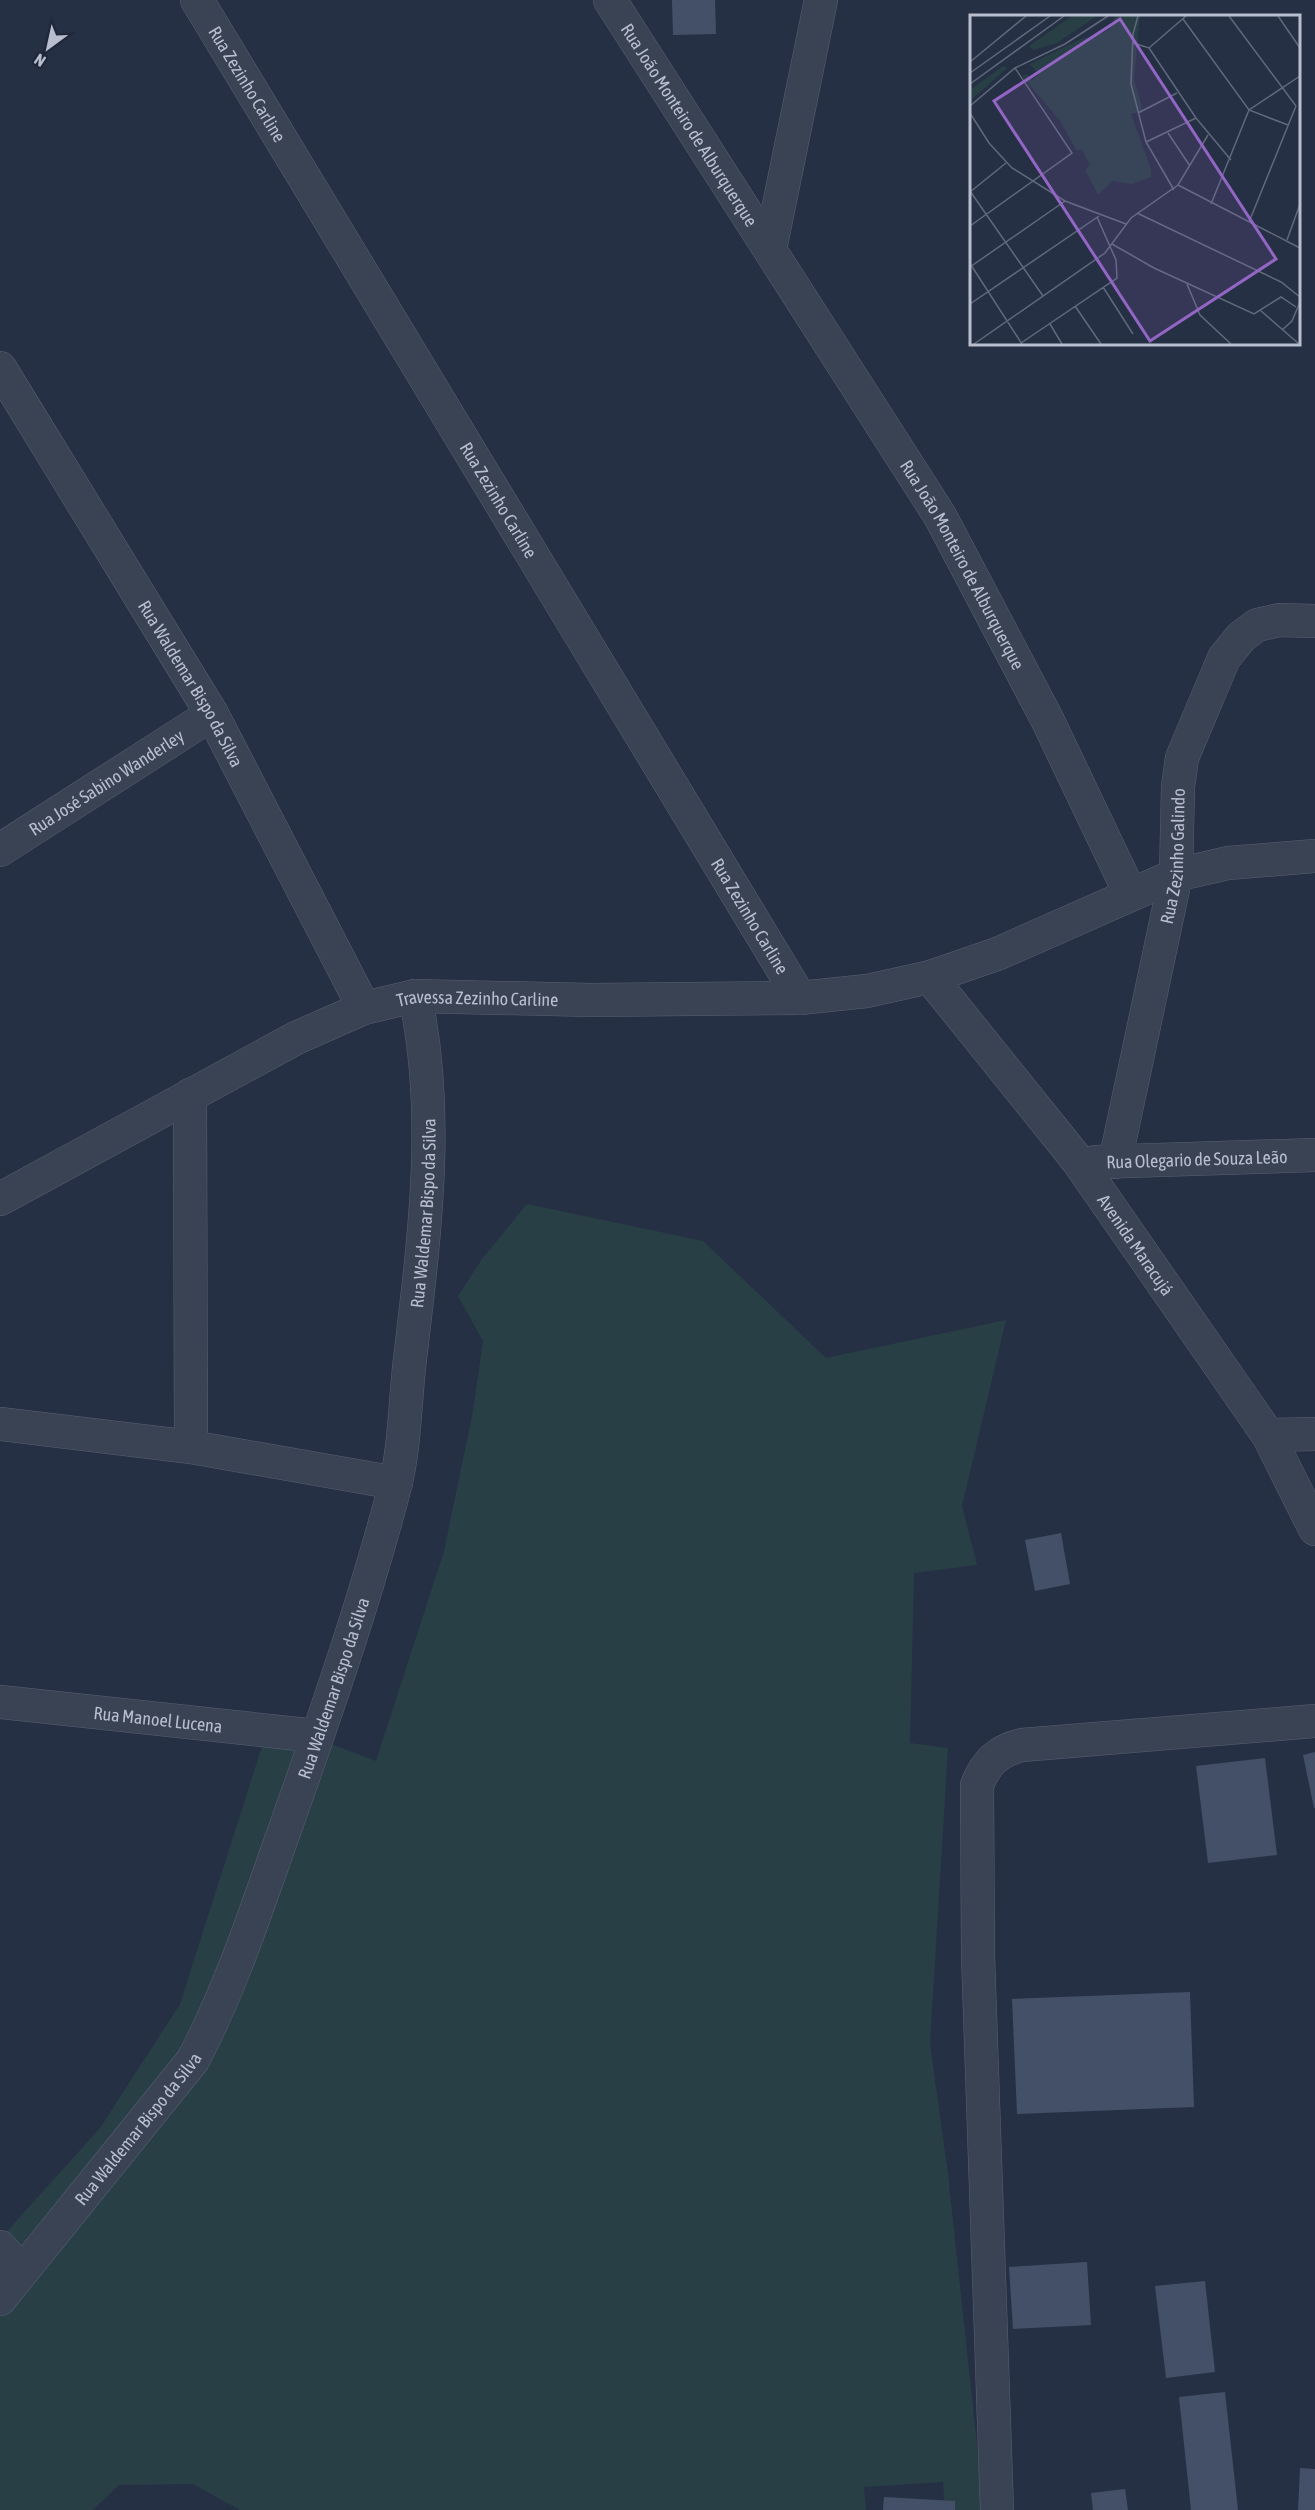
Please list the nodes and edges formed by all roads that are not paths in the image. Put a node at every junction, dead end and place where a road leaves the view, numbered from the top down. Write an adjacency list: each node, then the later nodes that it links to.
1 (197, 0): 15 (street, Rua Zezinho Carline)
2 (610, 0): 4 (street, Rua João Monteiro de Alburquerque)
3 (821, 0): 4 (street, Rua João Monteiro de Alburquerque)
4 (770, 249): 12 (street, Rua João Monteiro de Alburquerque)
5 (0, 368): 6 (street, Rua Waldemar Bispo da Silva)
6 (9, 405): 8 (street, Rua Waldemar Bispo da Silva)
7 (1315, 621): 11 (street, Rua Zezinho Galindo)
8 (212, 714): 9 (street, Rua José Sabino Wanderley); 16 (street, Rua Waldemar Bispo da Silva)
9 (0, 850)
10 (1315, 856): 11 (street, Travessa Zezinho Carline)
11 (1176, 875): 12 (street, Travessa Zezinho Carline); 20 (street, Rua Zezinho Galindo)
12 (1130, 893): 13 (street, Travessa Zezinho Carline)
13 (930, 977): 15 (street, Travessa Zezinho Carline); 19 (street, Avenida Maracujá)
14 (415, 996): 15 (street, Travessa Zezinho Carline); 16 (street, Travessa Zezinho Carline); 26 (street, Rua Waldemar Bispo da Silva)
15 (800, 998)
16 (364, 1008): 17 (street, Travessa Zezinho Carline)
17 (190, 1095): 21 (street, Travessa Zezinho Carline); 25 (street)
18 (1315, 1155): 20 (street, Rua Olegario de Souza Leão)
19 (1078, 1161): 20 (street, Rua Olegario de Souza Leão); 24 (street, Avenida Maracujá)
20 (1115, 1162)
21 (0, 1199)
22 (0, 1424): 25 (street)
23 (1315, 1434): 24 (street)
24 (1268, 1435): 27 (street, Avenida Maracujá)
25 (191, 1447): 26 (street)
26 (396, 1483): 30 (street, Rua Waldemar Bispo da Silva)
27 (1315, 1529)
28 (0, 1702): 30 (street, Rua Manoel Lucena)
29 (1315, 1721): 33 (street)
30 (317, 1736): 31 (street, Rua Waldemar Bispo da Silva)
31 (11, 2259): 32 (street, Rua Waldemar Bispo da Silva)
32 (0, 2300)
33 (997, 2510)

